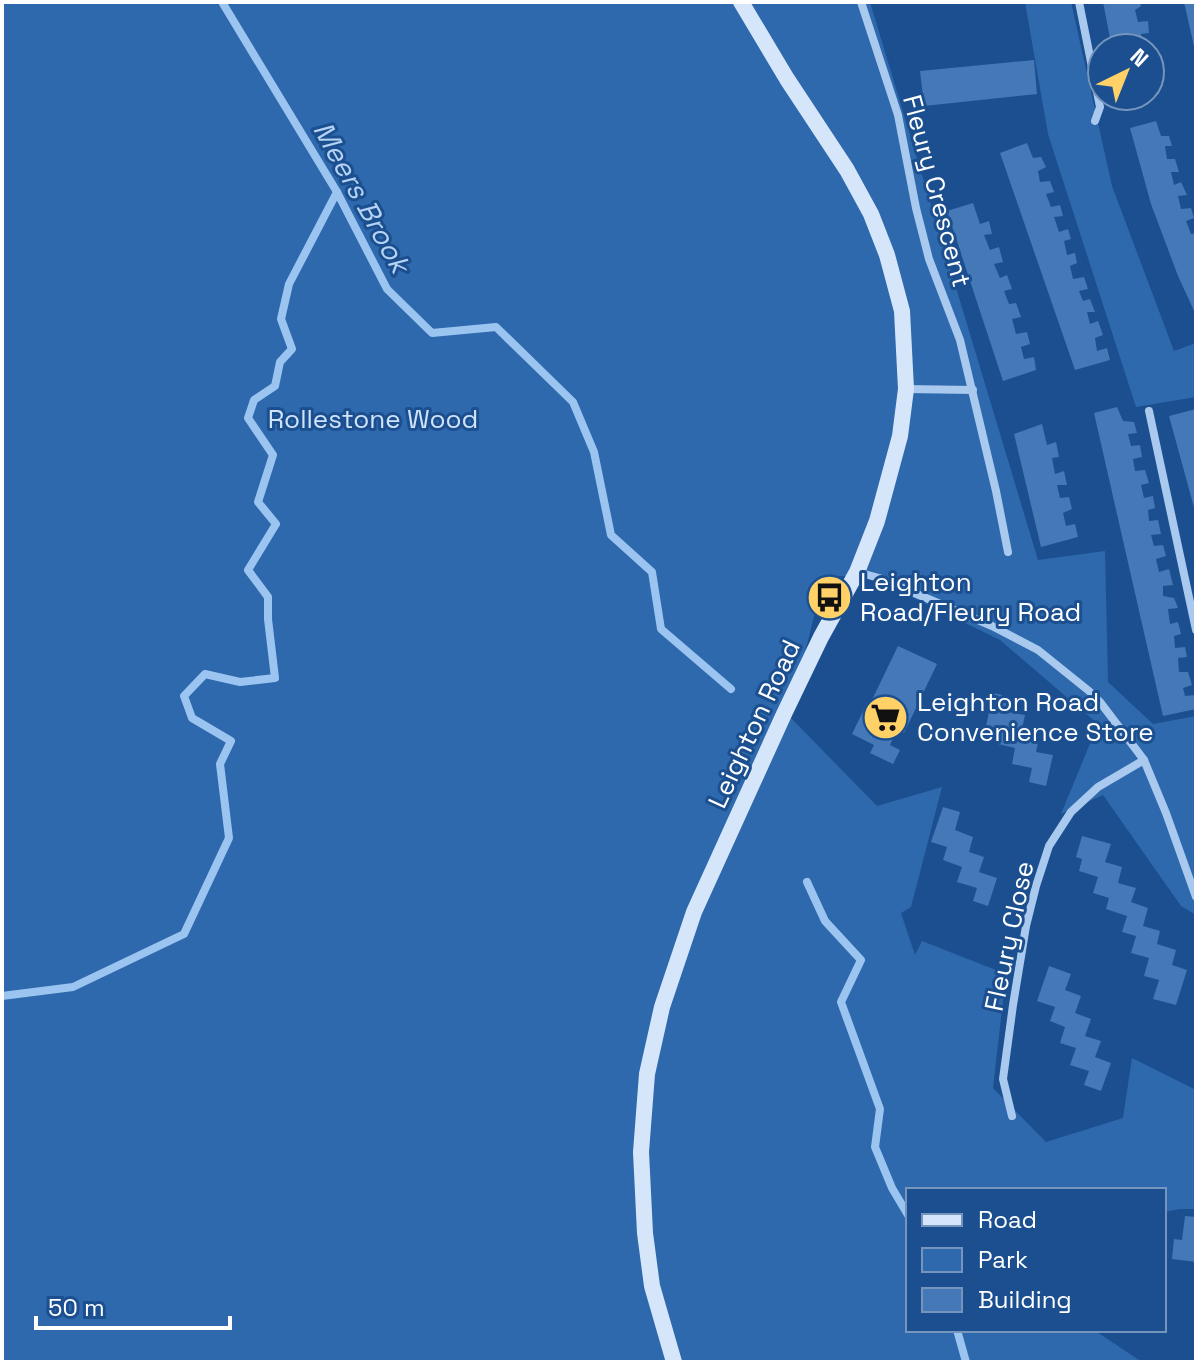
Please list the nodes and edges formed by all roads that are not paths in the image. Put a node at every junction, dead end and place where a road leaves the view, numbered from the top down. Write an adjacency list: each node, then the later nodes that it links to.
1 (741, 2): 5 (street, Leighton Road)
2 (861, 2): 6 (street, Fleury Crescent)
3 (1079, 2): 4 (street)
4 (1095, 121)
5 (906, 389): 6 (street); 9 (street, Leighton Road)
6 (973, 390): 8 (street, Fleury Crescent)
7 (1149, 411): 10 (street)
8 (1008, 552)
9 (857, 572): 11 (street); 15 (street, Leighton Road)
10 (1196, 630)
11 (1144, 760): 12 (street); 14 (street, Fleury Close)
12 (1191, 869): 13 (street)
13 (1196, 897)
14 (1012, 1116)
15 (674, 1362)

